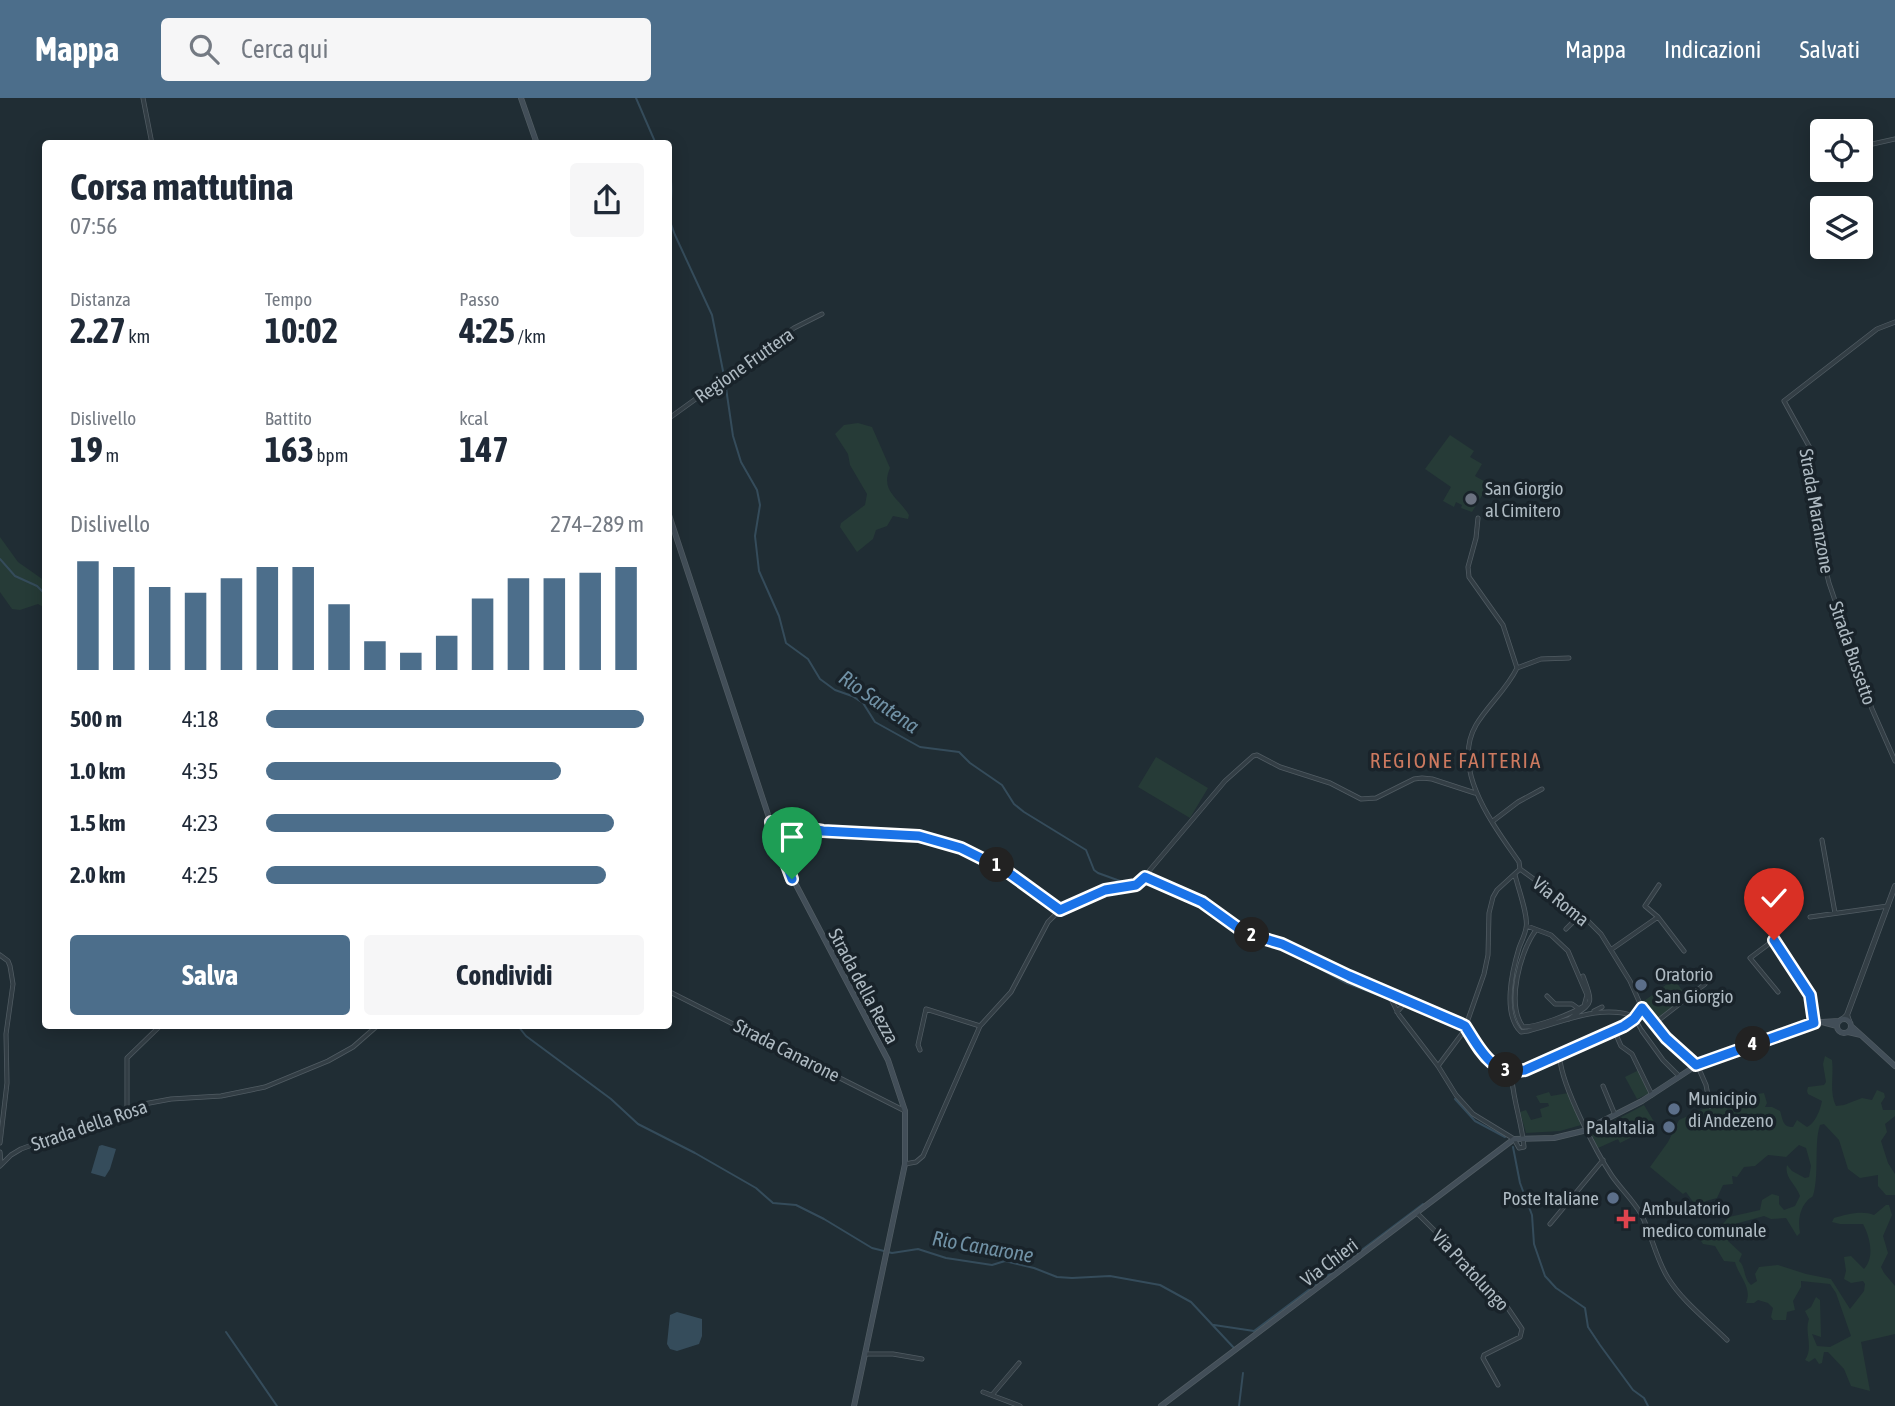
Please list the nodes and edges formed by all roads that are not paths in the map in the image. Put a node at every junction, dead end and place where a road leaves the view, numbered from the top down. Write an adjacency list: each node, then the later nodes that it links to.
1 (144, 98): 4 (street)
2 (521, 98): 5 (main road)
3 (1895, 139): 6 (street)
4 (151, 140)
5 (536, 140)
6 (1873, 144)
7 (822, 314): 9 (street, Regione Fruttera)
8 (1895, 321): 12 (street, Strada Maranzone)
9 (672, 416)
10 (1478, 518): 14 (street)
11 (672, 524): 19 (main road, Strada della Rezza)
12 (1829, 583): 15 (street, Strada Bussetto)
13 (1569, 658): 14 (street)
14 (1517, 668): 17 (street)
15 (1895, 761)
16 (1542, 789): 18 (street)
17 (1475, 793): 18 (street); 23 (street)
18 (1493, 821): 21 (street)
19 (771, 822): 27 (street); 75 (main road, Strada della Rezza)
20 (1822, 840): 28 (street)
21 (1520, 869): 22 (street); 29 (street, Via Roma)
22 (1515, 875): 32 (street); 57 (street)
23 (1145, 877): 27 (street); 41 (street)
24 (1659, 885): 30 (street)
25 (1895, 886): 26 (street)
26 (1888, 906): 28 (street); 55 (street)
27 (1060, 910): 56 (street)
28 (1835, 913): 31 (street)
29 (1581, 914): 33 (street); 35 (street, Via Roma)
30 (1658, 917): 35 (street); 36 (street)
31 (1810, 917)
32 (1527, 926): 34 (street); 52 (street)
33 (1566, 929)
34 (1536, 930): 48 (street); 48 (street)
35 (1611, 950): 47 (street, Via Roma)
36 (1684, 951)
37 (0, 956): 80 (street)
38 (1583, 976): 52 (street)
39 (1705, 984): 53 (street)
40 (672, 992): 75 (street, Strada Canarone)
41 (1385, 992): 44 (street); 45 (street)
42 (1779, 992): 54 (street)
43 (1548, 996): 48 (street)
44 (1402, 998): 45 (street); 49 (street); 57 (street)
45 (1395, 1005): 49 (street)
46 (1602, 1007): 50 (street)
47 (1642, 1008): 51 (street); 53 (street, Via Roma)
48 (1579, 1009)
49 (1397, 1012): 67 (street)
50 (1593, 1013): 51 (street); 52 (street)
51 (1636, 1018): 60 (street); 61 (street)
52 (1567, 1021)
53 (1655, 1023): 66 (street, Via Roma)
54 (1814, 1023): 55 (main road); 66 (main road)
55 (1844, 1023): 62 (main road); 62 (main road); 63 (main road)
56 (980, 1026): 65 (street); 83 (street)
57 (1465, 1026): 64 (street); 67 (street)
58 (157, 1029): 74 (street)
59 (374, 1029): 74 (street, Strada della Rosa)
60 (1614, 1030): 64 (street); 72 (street)
61 (1642, 1031): 69 (street)
62 (1847, 1032): 63 (main road)
63 (1861, 1035): 68 (main road)
64 (1595, 1039): 77 (street)
65 (920, 1050)
66 (1696, 1065): 69 (main road); 73 (street)
67 (1438, 1066): 78 (street)
68 (1895, 1066)
69 (1679, 1076): 72 (main road)
70 (1512, 1080): 79 (street)
71 (1603, 1086): 76 (street)
72 (1652, 1095): 76 (main road)
73 (1710, 1106)
74 (127, 1111): 84 (street, Strada della Rosa)
75 (905, 1111): 83 (main road, Strada della Rezza)
76 (1615, 1115): 77 (main road)
77 (1587, 1130): 79 (main road); 82 (street)
78 (1514, 1139): 79 (main road); 79 (street); 85 (main road, Via Chieri)
79 (1523, 1139)
80 (0, 1143)
81 (0, 1152): 84 (street)
82 (1603, 1160): 86 (street); 87 (street)
83 (905, 1164): 88 (main road, Strada della Rezza)
84 (1, 1166)
85 (1417, 1213): 91 (street, Via Pratolungo); 96 (main road, Via Chieri)
86 (1550, 1224)
87 (1727, 1340)
88 (865, 1354): 89 (street); 94 (main road, Strada della Rezza)
89 (922, 1359)
90 (1019, 1363): 93 (street)
91 (1498, 1385)
92 (982, 1392): 93 (street)
93 (992, 1395): 95 (street)
94 (853, 1406)
95 (1020, 1406)
96 (1161, 1406)

